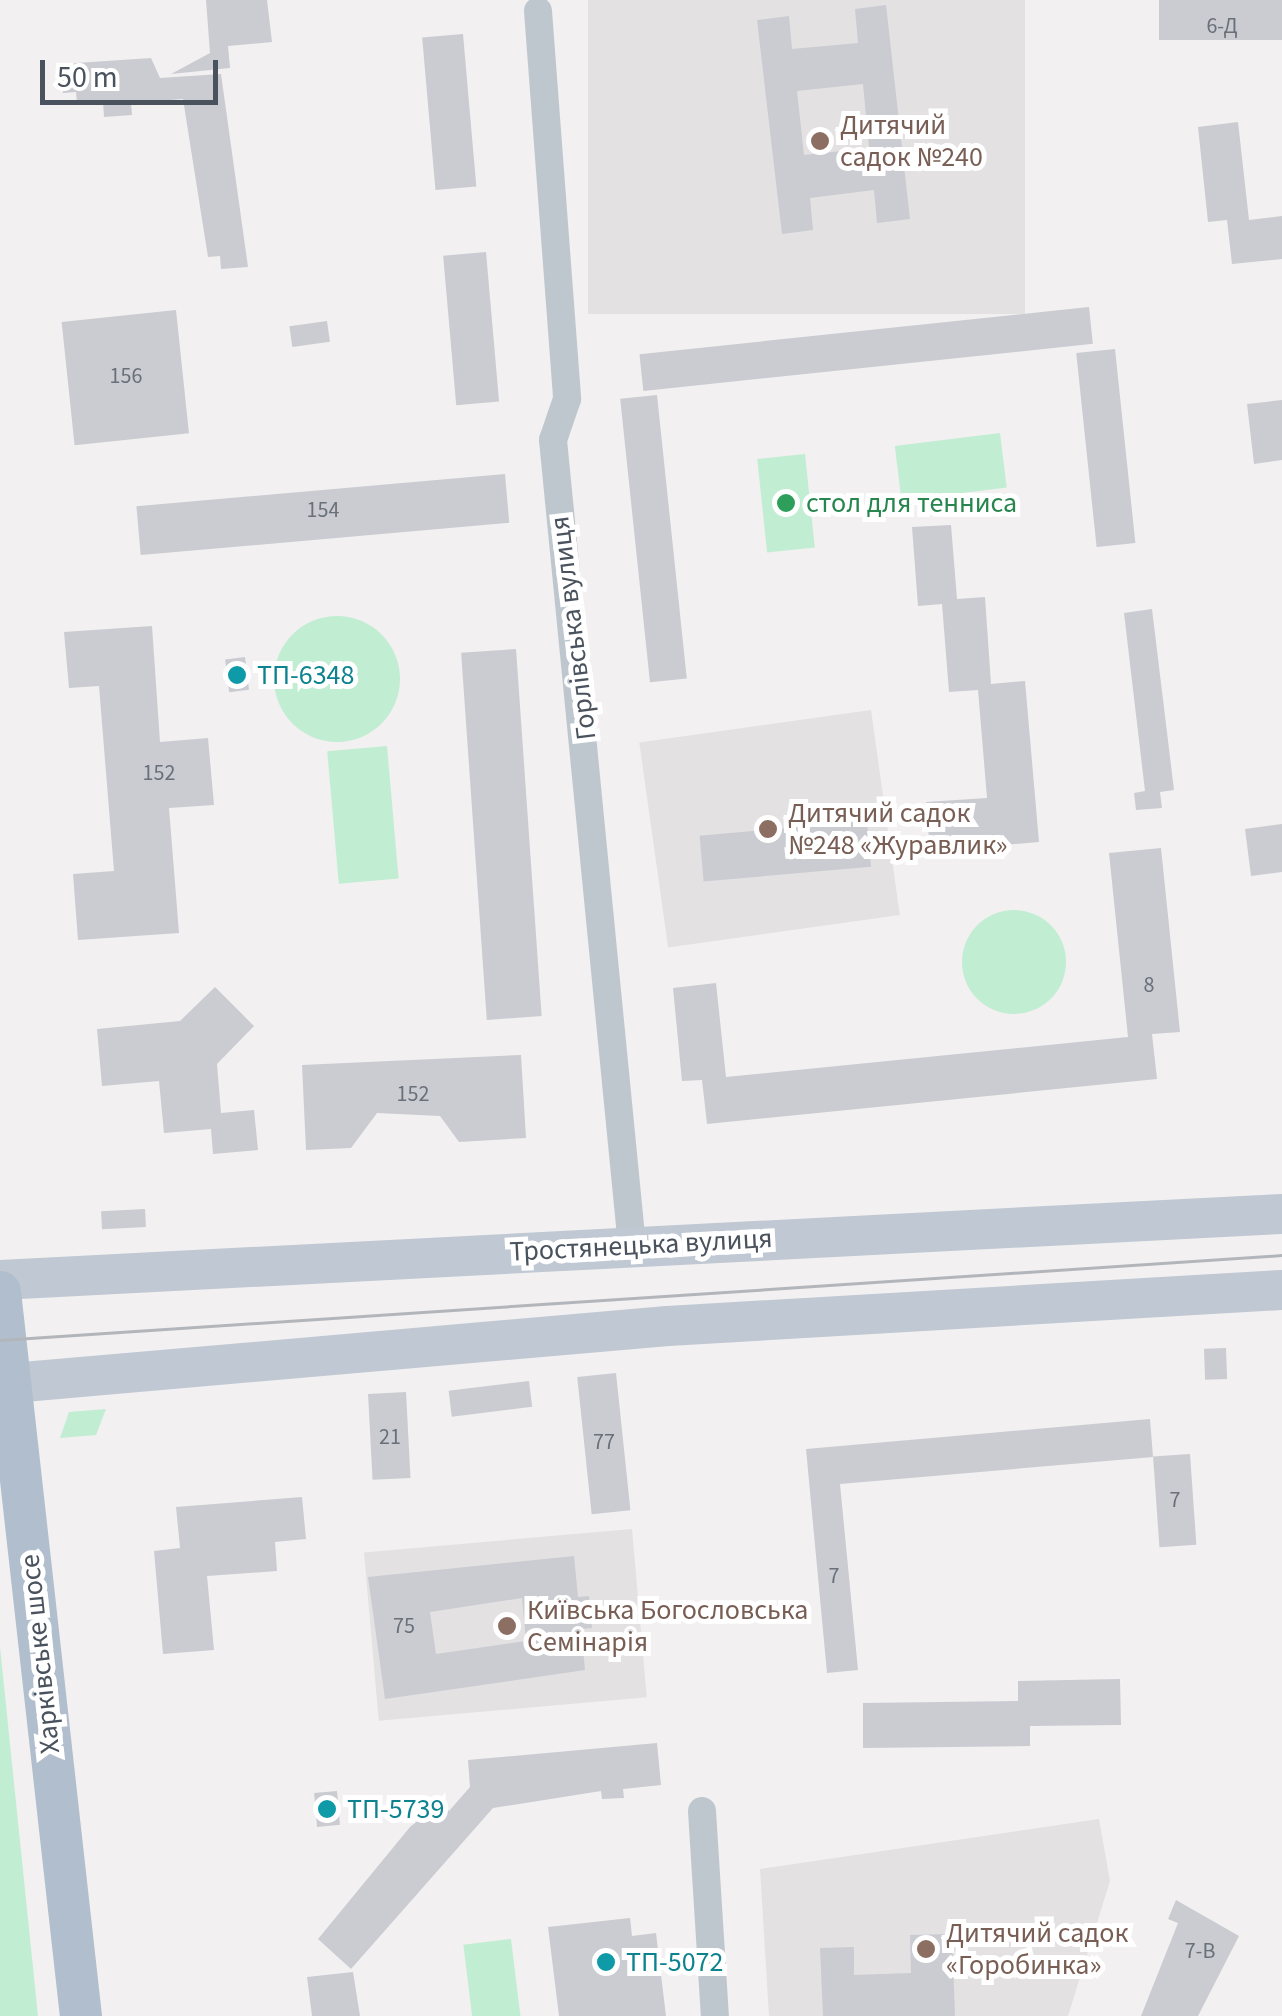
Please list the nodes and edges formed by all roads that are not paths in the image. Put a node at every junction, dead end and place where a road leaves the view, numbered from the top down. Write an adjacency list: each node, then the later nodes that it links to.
1 (538, 12): 3 (street, Горлівська вулиця)
2 (1282, 1214): 3 (main road, Тростянецька вулиця)
3 (632, 1246): 4 (main road, Тростянецька вулиця)
4 (0, 1280)
5 (1282, 1290): 7 (main road)
6 (0, 1292): 7 (main road, Харківське шосе)
7 (12, 1382): 9 (main road, Харківське шосе)
8 (702, 1811): 10 (street)
9 (80, 2016)
10 (715, 2016)

